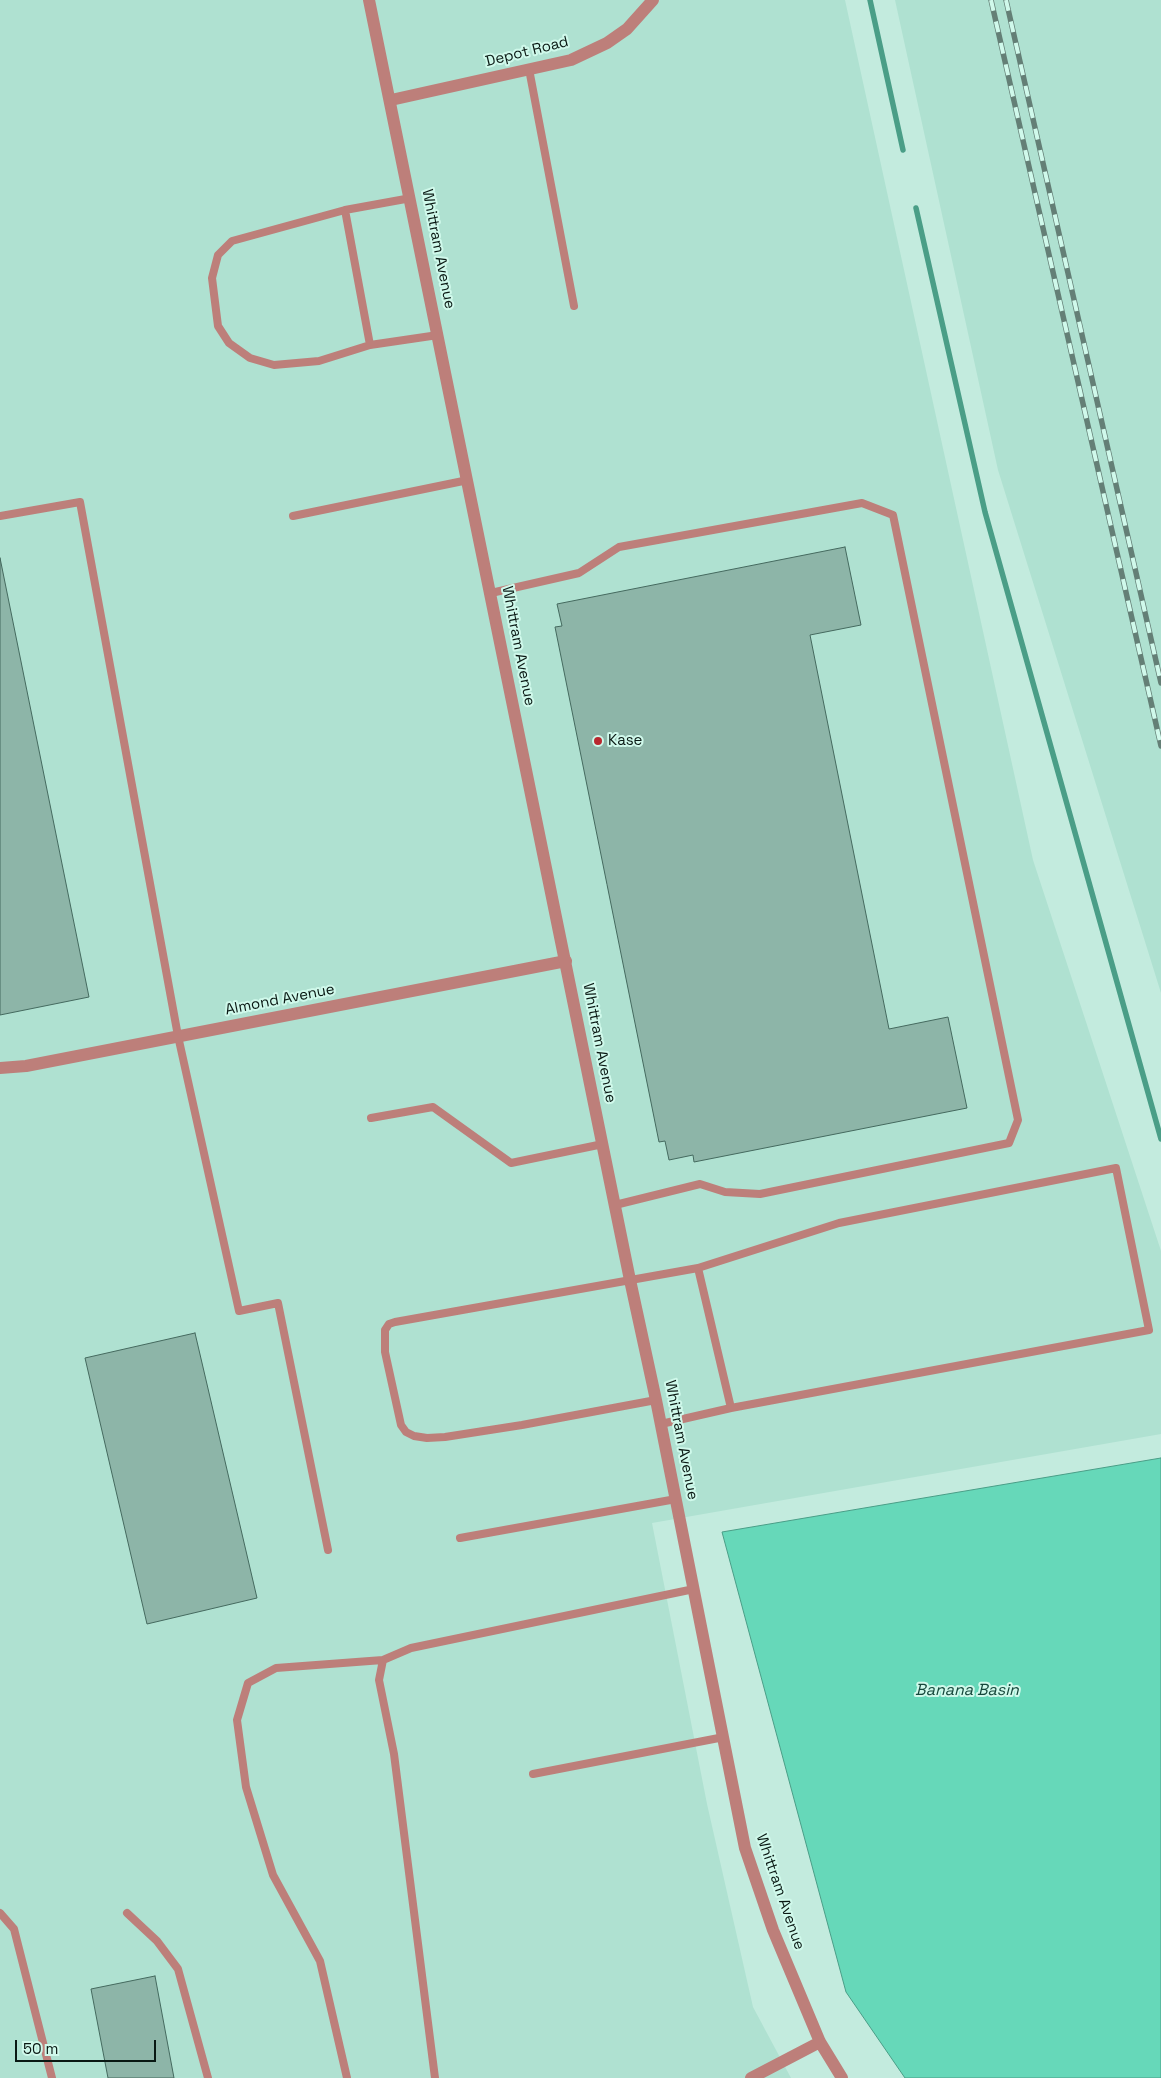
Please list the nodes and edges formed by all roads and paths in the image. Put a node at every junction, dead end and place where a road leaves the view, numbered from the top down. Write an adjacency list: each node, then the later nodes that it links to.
1 (369, 0): 4 (street, Whittram Avenue)
2 (653, 0): 3 (street, Depot Road)
3 (529, 69): 4 (street, Depot Road); 7 (lane)
4 (391, 100): 5 (street, Whittram Avenue)
5 (411, 198): 6 (lane); 8 (street, Whittram Avenue)
6 (345, 210): 9 (lane); 9 (lane)
7 (574, 306)
8 (438, 335): 9 (lane); 10 (street, Whittram Avenue)
9 (370, 345)
10 (468, 480): 12 (lane); 13 (street, Whittram Avenue)
11 (0, 516): 15 (lane)
12 (293, 516)
13 (491, 593): 14 (street, Whittram Avenue); 19 (lane)
14 (566, 961): 15 (street, Almond Avenue); 18 (street, Whittram Avenue)
15 (178, 1036): 16 (street, Almond Avenue); 27 (lane)
16 (0, 1068)
17 (371, 1118): 18 (lane)
18 (603, 1144): 19 (street, Whittram Avenue)
19 (615, 1204): 21 (street, Whittram Avenue)
20 (698, 1268): 21 (lane); 23 (lane); 23 (lane)
21 (630, 1280): 22 (street, Whittram Avenue); 22 (lane)
22 (656, 1400): 24 (street, Whittram Avenue)
23 (730, 1408): 24 (lane)
24 (661, 1424): 25 (street, Whittram Avenue)
25 (676, 1499): 26 (lane); 28 (street, Whittram Avenue)
26 (460, 1538)
27 (328, 1550)
28 (694, 1589): 29 (lane); 30 (street, Whittram Avenue)
29 (383, 1660): 37 (lane); 38 (lane)
30 (724, 1737): 31 (lane); 34 (street, Whittram Avenue)
31 (533, 1774)
32 (0, 1913): 35 (lane)
33 (127, 1913): 36 (lane)
34 (820, 2042): 39 (street); 40 (street, Whittram Avenue)
35 (52, 2078)
36 (208, 2078)
37 (347, 2078)
38 (435, 2078)
39 (751, 2078)
40 (842, 2078)

